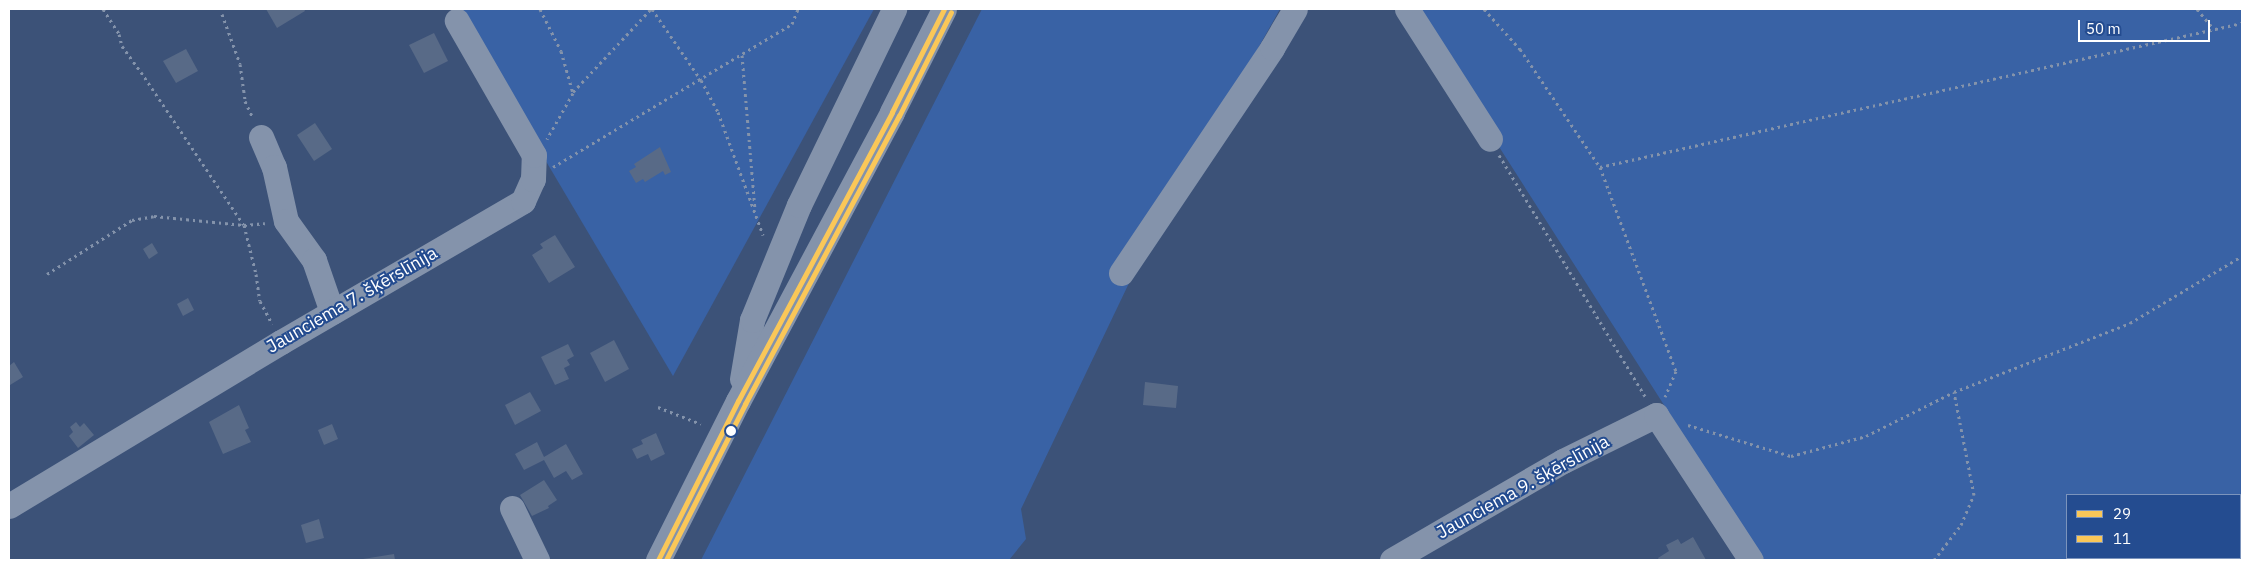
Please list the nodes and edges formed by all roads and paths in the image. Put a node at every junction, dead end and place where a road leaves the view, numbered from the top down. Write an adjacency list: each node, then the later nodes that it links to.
1 (103, 9): 25 (path)
2 (540, 9): 17 (path)
3 (651, 9): 16 (path); 17 (path)
4 (798, 9): 15 (path)
5 (894, 9): 27 (street)
6 (944, 9): 33 (street)
7 (1295, 9): 28 (street)
8 (1407, 9): 19 (street)
9 (1484, 9): 21 (path)
10 (2197, 9): 14 (path)
11 (222, 14): 18 (path)
12 (457, 21): 20 (street)
13 (2242, 23): 14 (path)
14 (2214, 29): 21 (path)
15 (742, 55): 16 (path); 23 (path)
16 (701, 80): 22 (path); 23 (path)
17 (572, 93): 20 (path)
18 (262, 137): 24 (street)
19 (1490, 139): 35 (path)
20 (534, 155): 22 (street, Jaunciema 7. šķērslīnija)
21 (1600, 167): 35 (path)
22 (533, 179): 30 (street, Jaunciema 7. šķērslīnija)
23 (755, 213): 27 (path)
24 (286, 221): 25 (path); 30 (street)
25 (244, 225): 29 (path); 31 (path)
26 (2242, 256): 32 (path)
27 (774, 266): 33 (street)
28 (1121, 273)
29 (47, 274)
30 (332, 312): 31 (street, Jaunciema 7. šķērslīnija)
31 (281, 342): 37 (street, Jaunciema 7. šķērslīnija)
32 (1954, 392): 35 (path); 43 (path)
33 (738, 401): 40 (street)
34 (658, 407): 36 (path)
35 (1656, 416): 41 (street, Jaunciema 9. šķērslīnija); 42 (street)
36 (700, 424)
37 (9, 506)
38 (512, 508): 39 (street)
39 (537, 560)
40 (658, 560)
41 (1392, 560)
42 (1751, 560)
43 (1934, 560)

